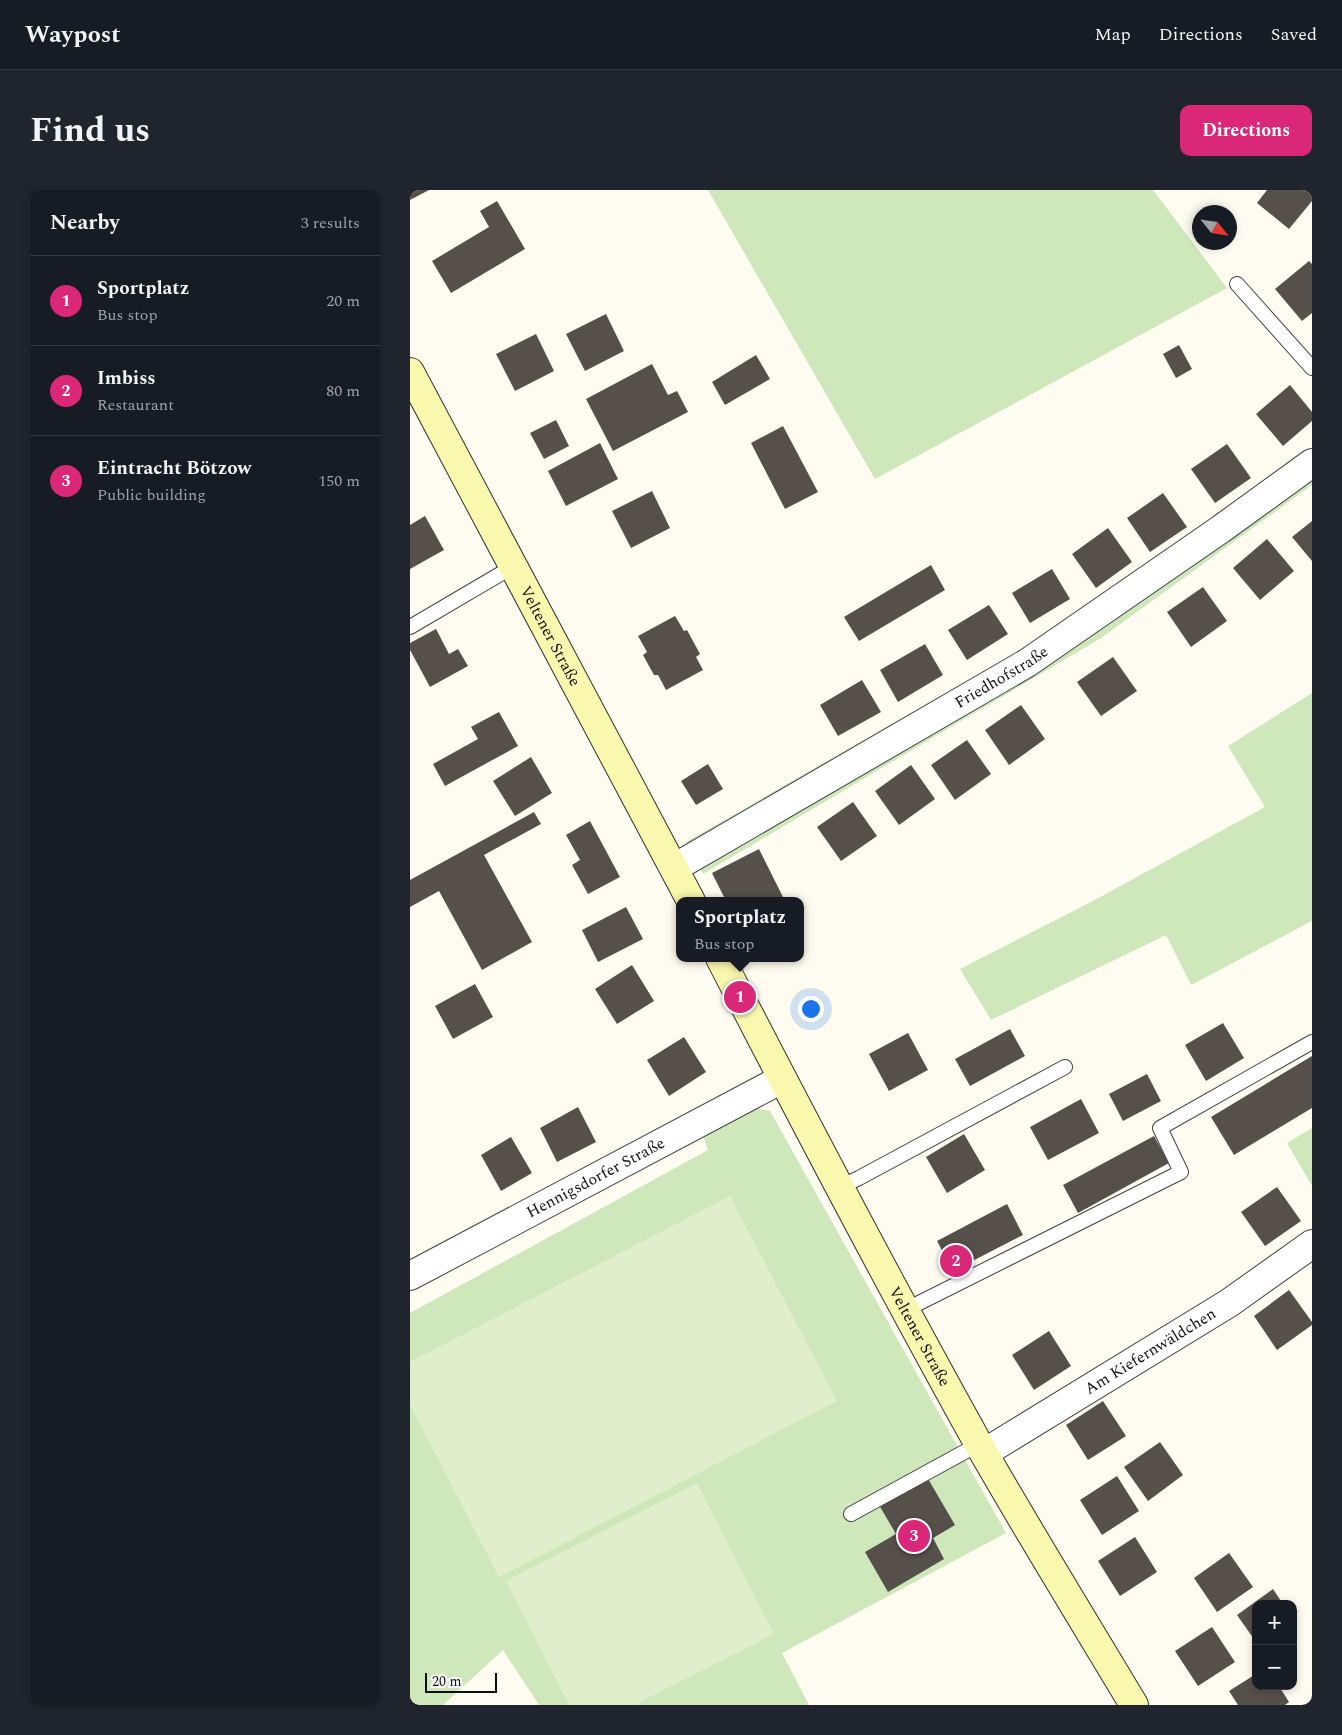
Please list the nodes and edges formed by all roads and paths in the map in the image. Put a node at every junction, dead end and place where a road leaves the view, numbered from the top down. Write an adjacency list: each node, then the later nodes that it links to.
1 (1237, 284): 2 (lane)
2 (1312, 368)
3 (411, 374): 5 (main road, Veltener Straße)
4 (1312, 463): 7 (street, Friedhofstraße)
5 (514, 566): 6 (lane); 7 (main road, Veltener Straße)
6 (410, 627)
7 (674, 868): 8 (main road, Veltener Straße)
8 (689, 897)
9 (722, 962): 12 (main road, Veltener Straße)
10 (1312, 1042): 16 (lane)
11 (1064, 1067): 13 (lane)
12 (782, 1079): 13 (main road, Veltener Straße); 15 (street, Hennigsdorfer Straße)
13 (840, 1187): 16 (main road, Veltener Straße)
14 (1312, 1244): 17 (street, Am Kiefernwäldchen)
15 (410, 1276)
16 (905, 1310): 17 (main road, Veltener Straße)
17 (981, 1448): 18 (lane); 19 (main road, Veltener Straße)
18 (851, 1514)
19 (1134, 1705)

